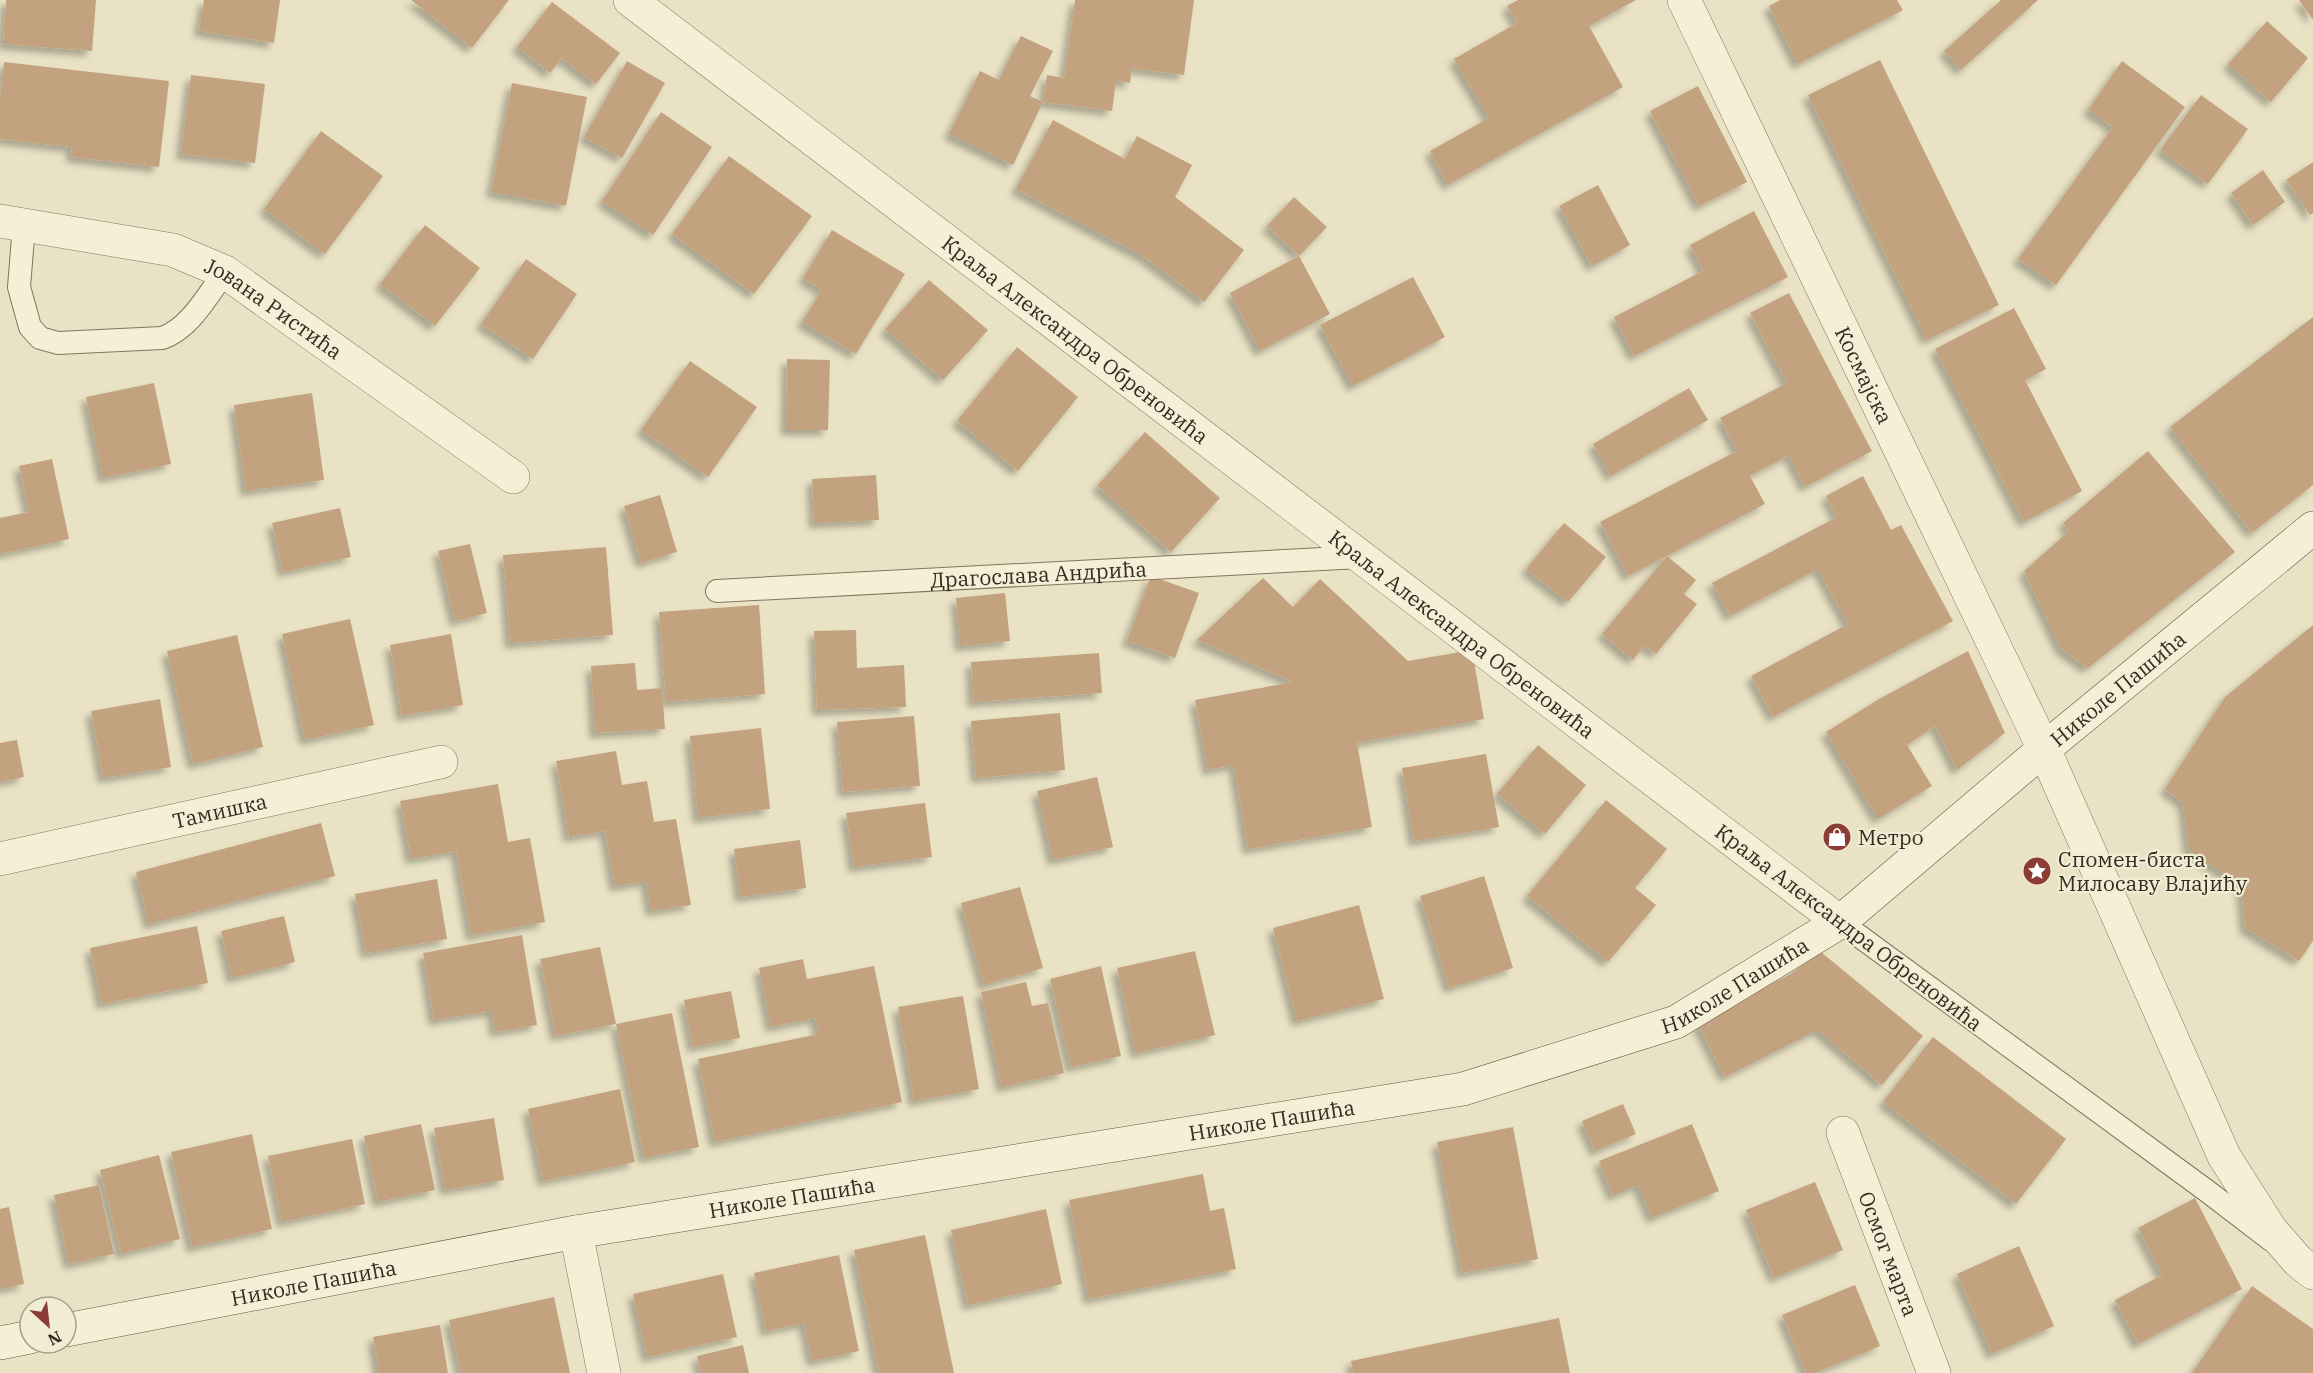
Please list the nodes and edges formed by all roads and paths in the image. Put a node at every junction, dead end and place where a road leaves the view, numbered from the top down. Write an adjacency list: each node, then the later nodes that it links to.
1 (630, 0): 7 (street, Краља Александра Обреновића)
2 (1684, 0): 9 (street, Космајска)
3 (12, 223): 4 (street, Јована Ристића); 4 (lane)
4 (225, 272): 5 (street, Јована Ристића)
5 (513, 477)
6 (2313, 528): 9 (street, Николе Пашића)
7 (1361, 557): 8 (lane, Драгослава Андрића); 12 (street, Краља Александра Обреновића)
8 (717, 591)
9 (2044, 749): 12 (street, Николе Пашића); 15 (street, Краља Александра Обреновића)
10 (441, 762): 11 (street, Тамишка)
11 (0, 859)
12 (1840, 922): 14 (street, Николе Пашића); 15 (lane, Краља Александра Обреновића)
13 (1843, 1133): 20 (street, Осмог марта)
14 (576, 1232): 16 (street, Николе Пашића); 19 (street)
15 (2305, 1267)
16 (78, 1328)
17 (18, 1339): 18 (street)
18 (0, 1343)
19 (604, 1373)
20 (1934, 1373)

